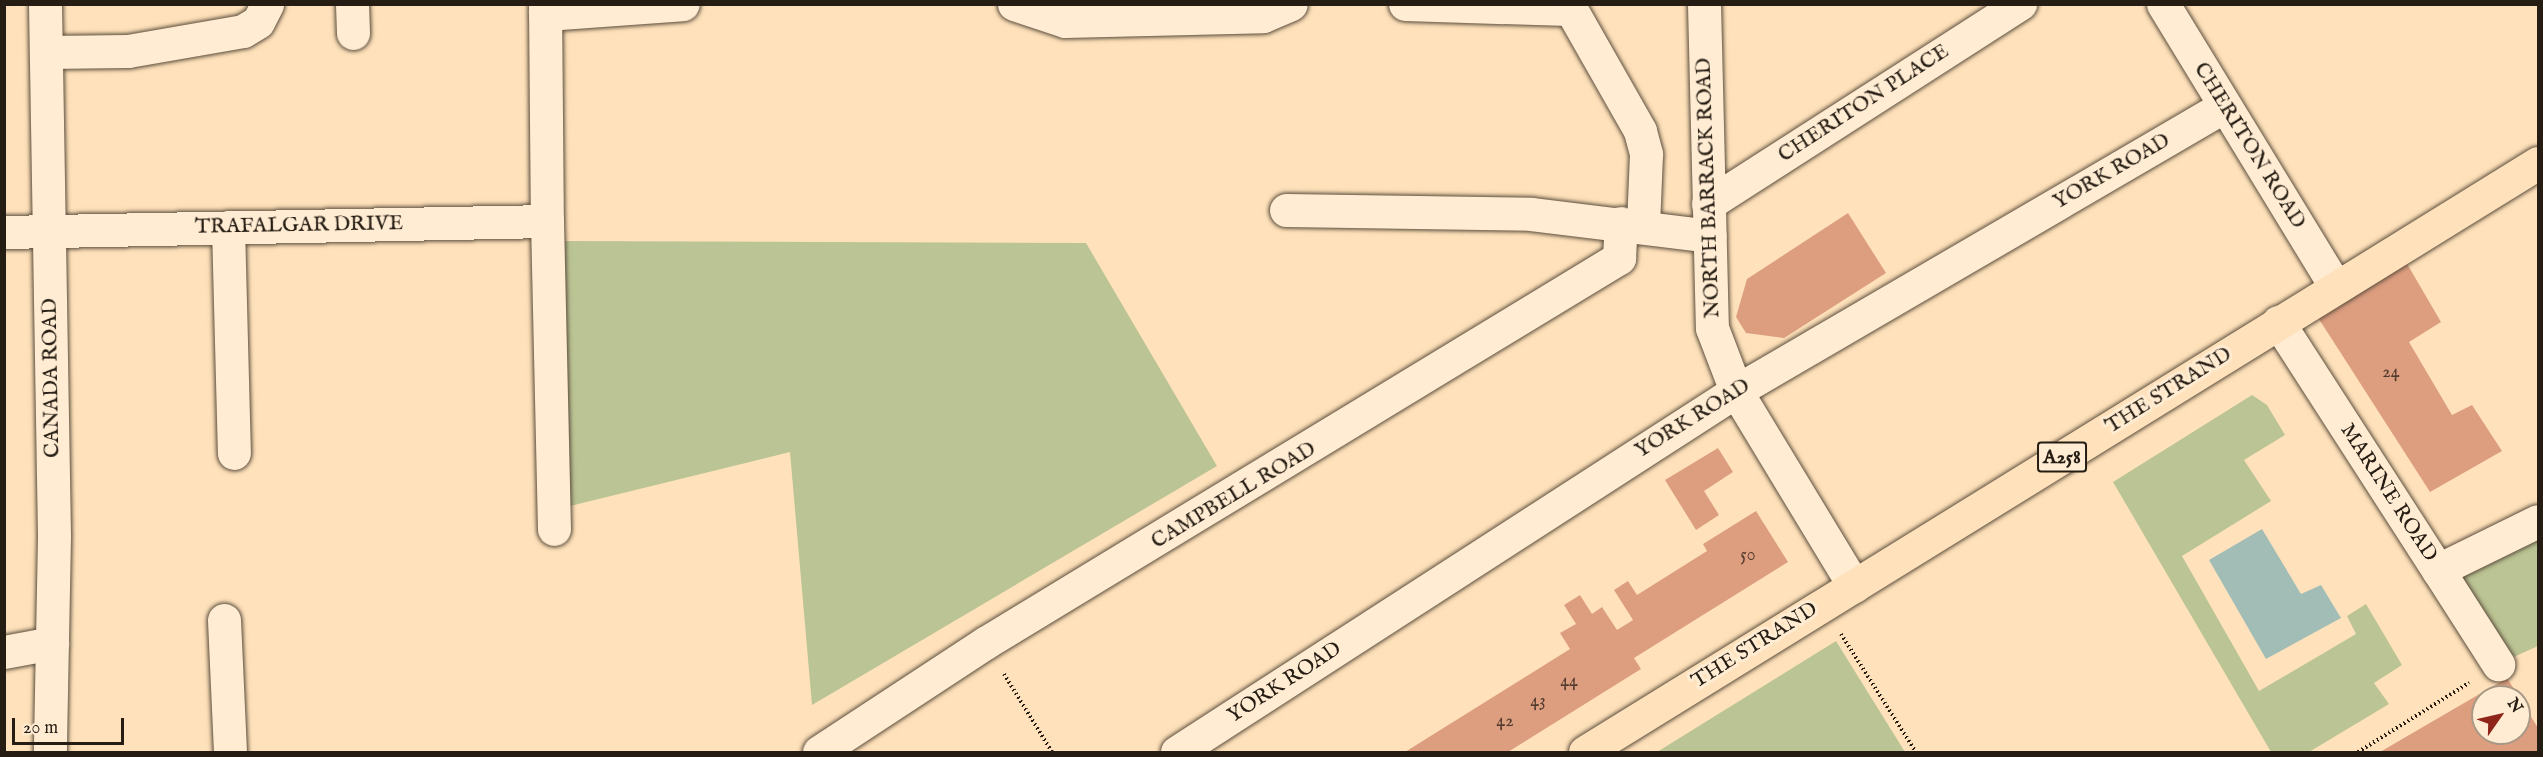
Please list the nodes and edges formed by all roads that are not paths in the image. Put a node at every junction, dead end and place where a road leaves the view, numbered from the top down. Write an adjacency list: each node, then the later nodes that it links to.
1 (45, 4): 12 (street, CANADA ROAD)
2 (267, 4): 12 (street)
3 (683, 4): 11 (street)
4 (1014, 4): 5 (street)
5 (1291, 4)
6 (1405, 4): 10 (street)
7 (1704, 4): 15 (street, NORTH BARRACK ROAD)
8 (2020, 4): 15 (street, CHERITON PLACE)
9 (2163, 4): 13 (street, CHERITON ROAD)
10 (1568, 7): 18 (street)
11 (545, 9): 17 (street)
12 (47, 52): 21 (street, CANADA ROAD)
13 (2223, 107): 23 (street, CHERITON ROAD); 25 (street, YORK ROAD)
14 (2538, 163): 23 (main road, THE STRAND / A258)
15 (1708, 204): 22 (street, NORTH BARRACK ROAD)
16 (1286, 210): 18 (street)
17 (547, 221): 19 (street, TRAFALGAR DRIVE); 28 (street)
18 (1632, 224): 22 (street); 35 (street, CAMPBELL ROAD)
19 (228, 227): 21 (street, TRAFALGAR DRIVE); 26 (street)
20 (4, 232): 21 (street, TRAFALGAR DRIVE)
21 (50, 232): 32 (street, CANADA ROAD)
22 (1710, 236): 25 (street, NORTH BARRACK ROAD)
23 (2336, 287): 24 (main road, THE STRAND / A258)
24 (2278, 322): 29 (street, MARINE ROAD); 30 (main road, THE STRAND / A258)
25 (1736, 391): 30 (street, NORTH BARRACK ROAD); 38 (street, YORK ROAD)
26 (234, 453)
27 (2538, 521): 29 (street, MARINE ROAD)
28 (554, 529)
29 (2438, 570): 34 (street)
30 (1854, 586): 39 (main road, THE STRAND / A258)
31 (224, 620): 37 (street)
32 (52, 643): 33 (street); 36 (street, CANADA ROAD)
33 (4, 652)
34 (2498, 664)
35 (825, 752)
36 (50, 753)
37 (230, 753)
38 (1177, 753)
39 (1585, 753)

